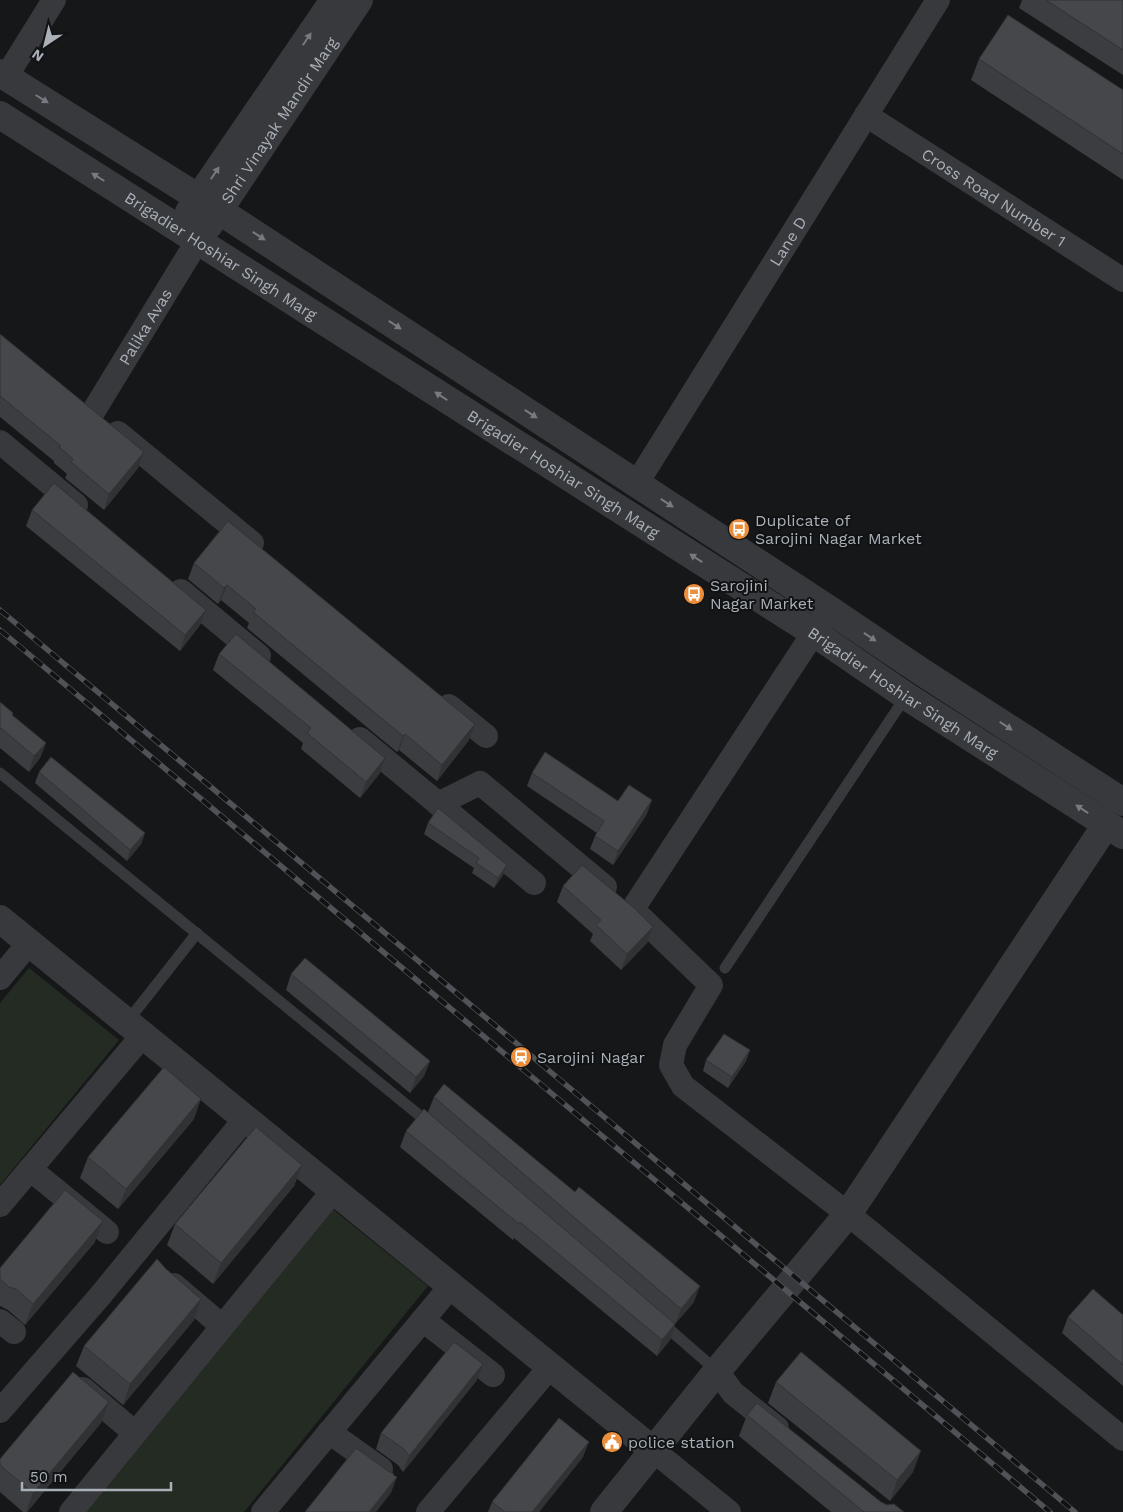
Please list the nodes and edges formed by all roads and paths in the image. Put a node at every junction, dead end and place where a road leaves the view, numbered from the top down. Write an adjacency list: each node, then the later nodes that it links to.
1 (54, 0): 5 (street)
2 (334, 0): 8 (street, one-way to 2)
3 (359, 0): 8 (street, Shri Vinayak Mandir Marg)
4 (938, 0): 7 (street, Lane D)
5 (3, 75): 8 (street, Brigadier Hoshiar Singh Marg, one-way to 8)
6 (0, 115): 9 (street, Brigadier Hoshiar Singh Marg, one-way to 6)
7 (866, 115): 10 (street, Cross Road Number 1); 12 (street, Lane D)
8 (209, 203): 9 (street, Shri Vinayak Mandir Marg); 12 (street, Brigadier Hoshiar Singh Marg, one-way to 12)
9 (188, 234): 14 (street, Palika Avas); 17 (street, Brigadier Hoshiar Singh Marg, one-way to 9)
10 (1123, 280)
11 (0, 442): 13 (street)
12 (636, 483): 16 (street, Brigadier Hoshiar Singh Marg, one-way to 16)
13 (92, 518)
14 (270, 558)
15 (161, 576): 18 (street)
16 (830, 610): 17 (street); 24 (street, Brigadier Hoshiar Singh Marg, one-way to 24)
17 (814, 633): 20 (street, Brigadier Hoshiar Singh Marg); 28 (street)
18 (277, 671)
19 (432, 692): 22 (street)
20 (906, 696): 26 (street, Brigadier Hoshiar Singh Marg, one-way to 20); 32 (lane)
21 (346, 728): 25 (street)
22 (486, 736)
23 (0, 773): 30 (lane)
24 (1122, 801): 26 (street)
25 (438, 804): 27 (street); 28 (street)
26 (1115, 830): 40 (street)
27 (534, 883)
28 (637, 914): 40 (street)
29 (0, 919): 31 (street)
30 (197, 933): 34 (lane); 36 (lane)
31 (29, 943): 33 (street); 34 (street)
32 (725, 968)
33 (0, 978)
34 (135, 1029): 35 (street); 37 (street)
35 (245, 1119): 38 (street); 51 (street)
36 (437, 1130)
37 (30, 1169): 39 (street); 41 (street)
38 (333, 1191): 43 (street); 46 (street)
39 (0, 1205)
40 (848, 1214): 48 (street); 54 (street)
41 (107, 1232)
42 (166, 1279): 46 (street)
43 (451, 1286): 45 (street); 47 (street)
44 (651, 1314): 48 (lane)
45 (423, 1320): 49 (street); 52 (street)
46 (222, 1326): 53 (street)
47 (550, 1367): 56 (street); 60 (street)
48 (717, 1371): 55 (street); 56 (street)
49 (493, 1375)
50 (74, 1382): 53 (street)
51 (0, 1411)
52 (329, 1432): 57 (street); 59 (street)
53 (135, 1433): 58 (street)
54 (1123, 1439)
55 (792, 1440)
56 (654, 1451): 61 (street); 62 (street)
57 (390, 1476)
58 (71, 1512)
59 (263, 1512)
60 (428, 1512)
61 (604, 1512)
62 (729, 1512)

